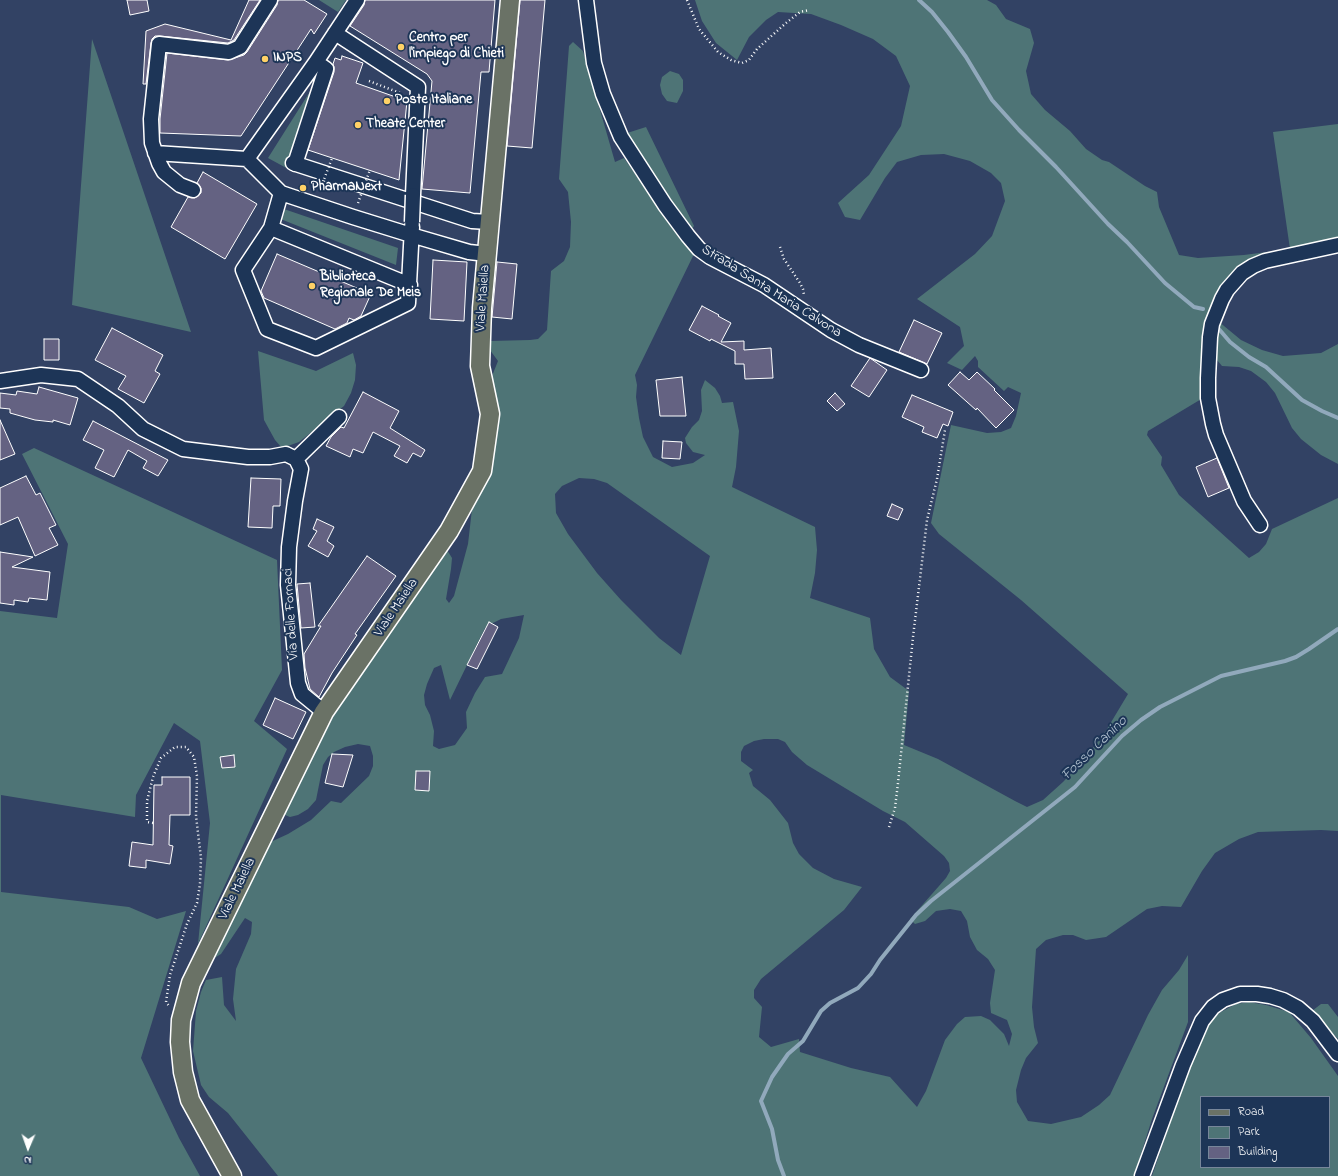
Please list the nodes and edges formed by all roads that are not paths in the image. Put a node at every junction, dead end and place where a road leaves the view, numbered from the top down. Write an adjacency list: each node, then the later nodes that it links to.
1 (270, 0): 7 (street)
2 (356, 0): 5 (street)
3 (510, 0): 11 (main road, Viale Maiella)
4 (586, 0): 17 (street, Strada Santa Maria Calvona)
5 (335, 33): 6 (street); 13 (street, bridge)
6 (316, 62): 8 (street); 11 (street)
7 (155, 153): 8 (street); 9 (street)
8 (247, 159): 10 (street)
9 (193, 190)
10 (281, 193): 12 (street); 13 (street)
11 (489, 222): 15 (main road, Viale Maiella)
12 (270, 228): 16 (street); 16 (street)
13 (412, 229): 15 (street); 16 (street)
14 (1338, 245): 21 (street)
15 (487, 254): 22 (main road, Viale Maiella)
16 (410, 285)
17 (921, 370)
18 (0, 382): 20 (street)
19 (339, 417): 20 (street)
20 (296, 459): 22 (street, Via delle Fornaci)
21 (1260, 525)
22 (324, 712): 24 (main road, Viale Maiella)
23 (1338, 1054): 25 (street)
24 (232, 1176)
25 (1142, 1176)

